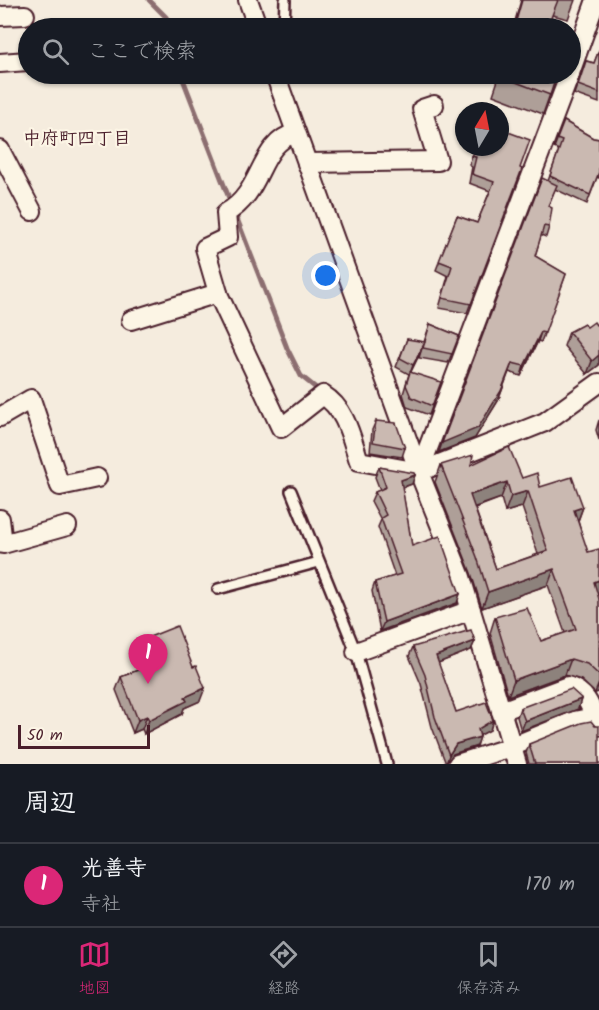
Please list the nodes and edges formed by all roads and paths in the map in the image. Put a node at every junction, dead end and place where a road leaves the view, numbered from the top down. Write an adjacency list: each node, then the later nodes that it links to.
1 (248, 0): 6 (street)
2 (285, 0): 7 (lane)
3 (596, 0): 8 (street)
4 (25, 15): 5 (street)
5 (0, 16)
6 (254, 18)
7 (284, 18)
8 (581, 42)
9 (18, 62): 10 (street)
10 (0, 63)
11 (278, 84): 14 (street)
12 (566, 84): 23 (street)
13 (434, 105): 16 (street)
14 (296, 133): 16 (street); 19 (street)
15 (0, 150): 17 (street)
16 (307, 163): 23 (street)
17 (5, 173): 18 (street)
18 (32, 211)
19 (218, 293): 20 (street); 23 (street)
20 (131, 320)
21 (599, 383): 23 (street)
22 (0, 417): 24 (street)
23 (419, 472): 30 (street)
24 (97, 478)
25 (291, 491): 28 (lane)
26 (0, 519): 27 (street)
27 (68, 526)
28 (319, 562): 29 (lane); 31 (lane)
29 (218, 589)
30 (471, 610): 31 (street); 32 (street)
31 (356, 652): 35 (lane)
32 (501, 711): 33 (street); 34 (street)
33 (596, 713): 34 (street)
34 (514, 755): 36 (street)
35 (387, 764)
36 (457, 764)

